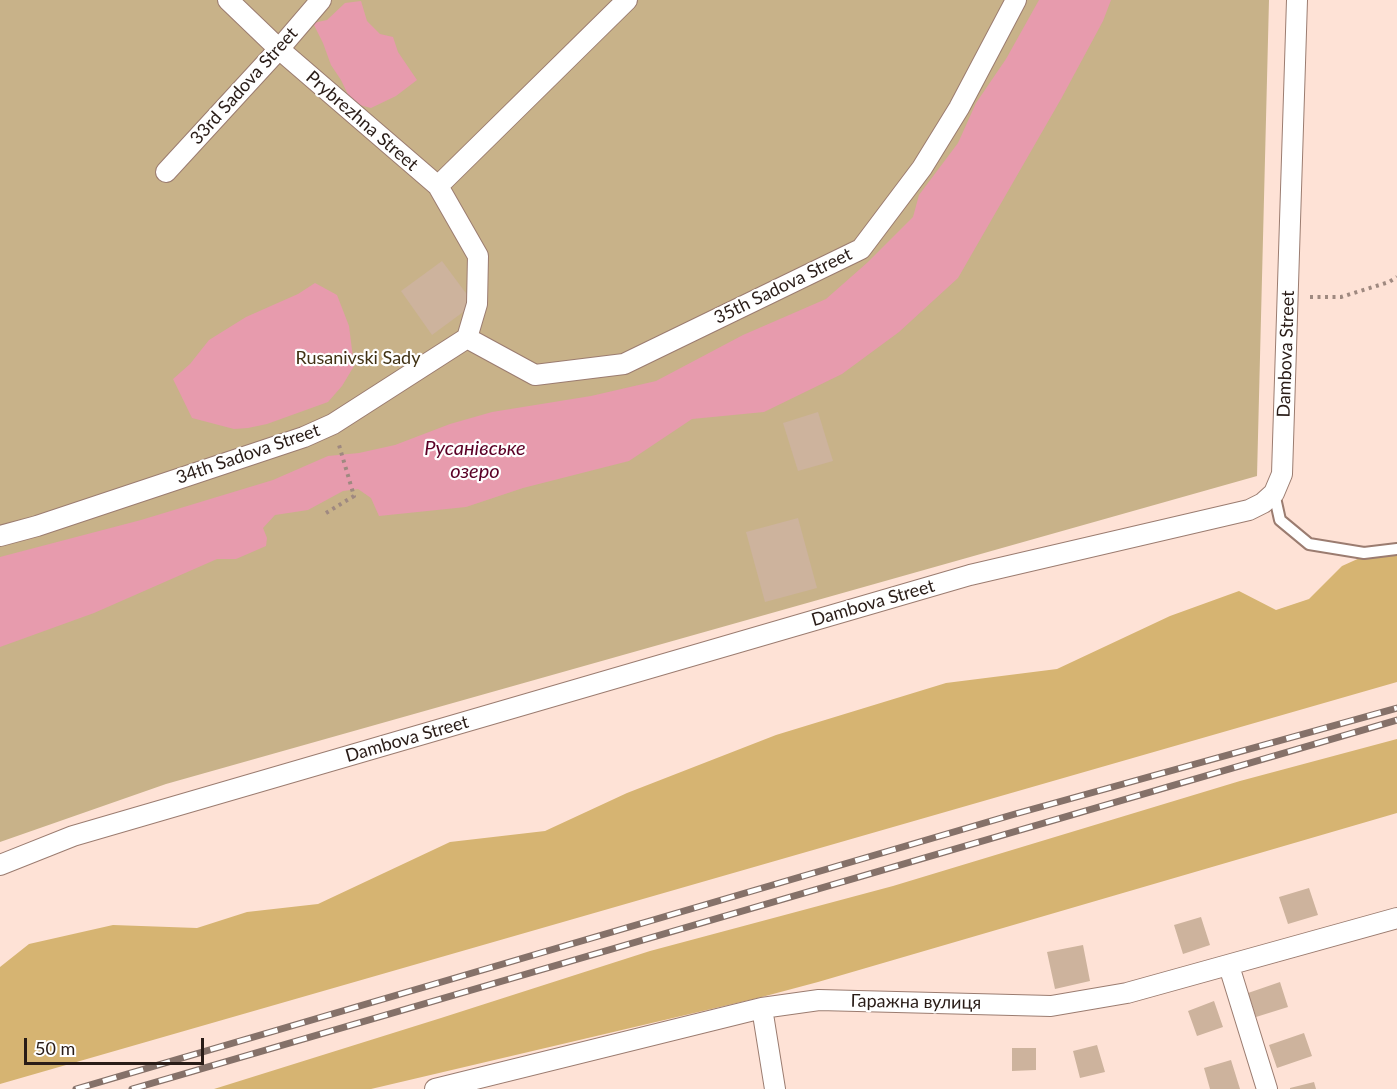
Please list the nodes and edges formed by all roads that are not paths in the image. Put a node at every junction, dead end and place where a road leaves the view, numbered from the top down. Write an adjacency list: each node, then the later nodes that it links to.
1 (228, 0): 6 (street, Prybrezhna Street)
2 (321, 0): 6 (street, 33rd Sadova Street)
3 (627, 0): 8 (street)
4 (1016, 0): 9 (street, 35th Sadova Street)
5 (1297, 0): 10 (street, Dambova Street)
6 (279, 49): 7 (street, 33rd Sadova Street); 8 (street, Prybrezhna Street)
7 (166, 172)
8 (438, 186): 9 (street, Prybrezhna Street)
9 (467, 338): 11 (street, 34th Sadova Street)
10 (1274, 493): 12 (lane); 13 (street, Dambova Street)
11 (0, 536)
12 (1397, 549)
13 (0, 865)
14 (1397, 918): 15 (street, Гаражна вулиця)
15 (1229, 966): 16 (street, Гаражна вулиця); 19 (street)
16 (762, 1008): 17 (street, Гаражна вулиця); 18 (street)
17 (435, 1089)
18 (775, 1089)
19 (1267, 1089)

